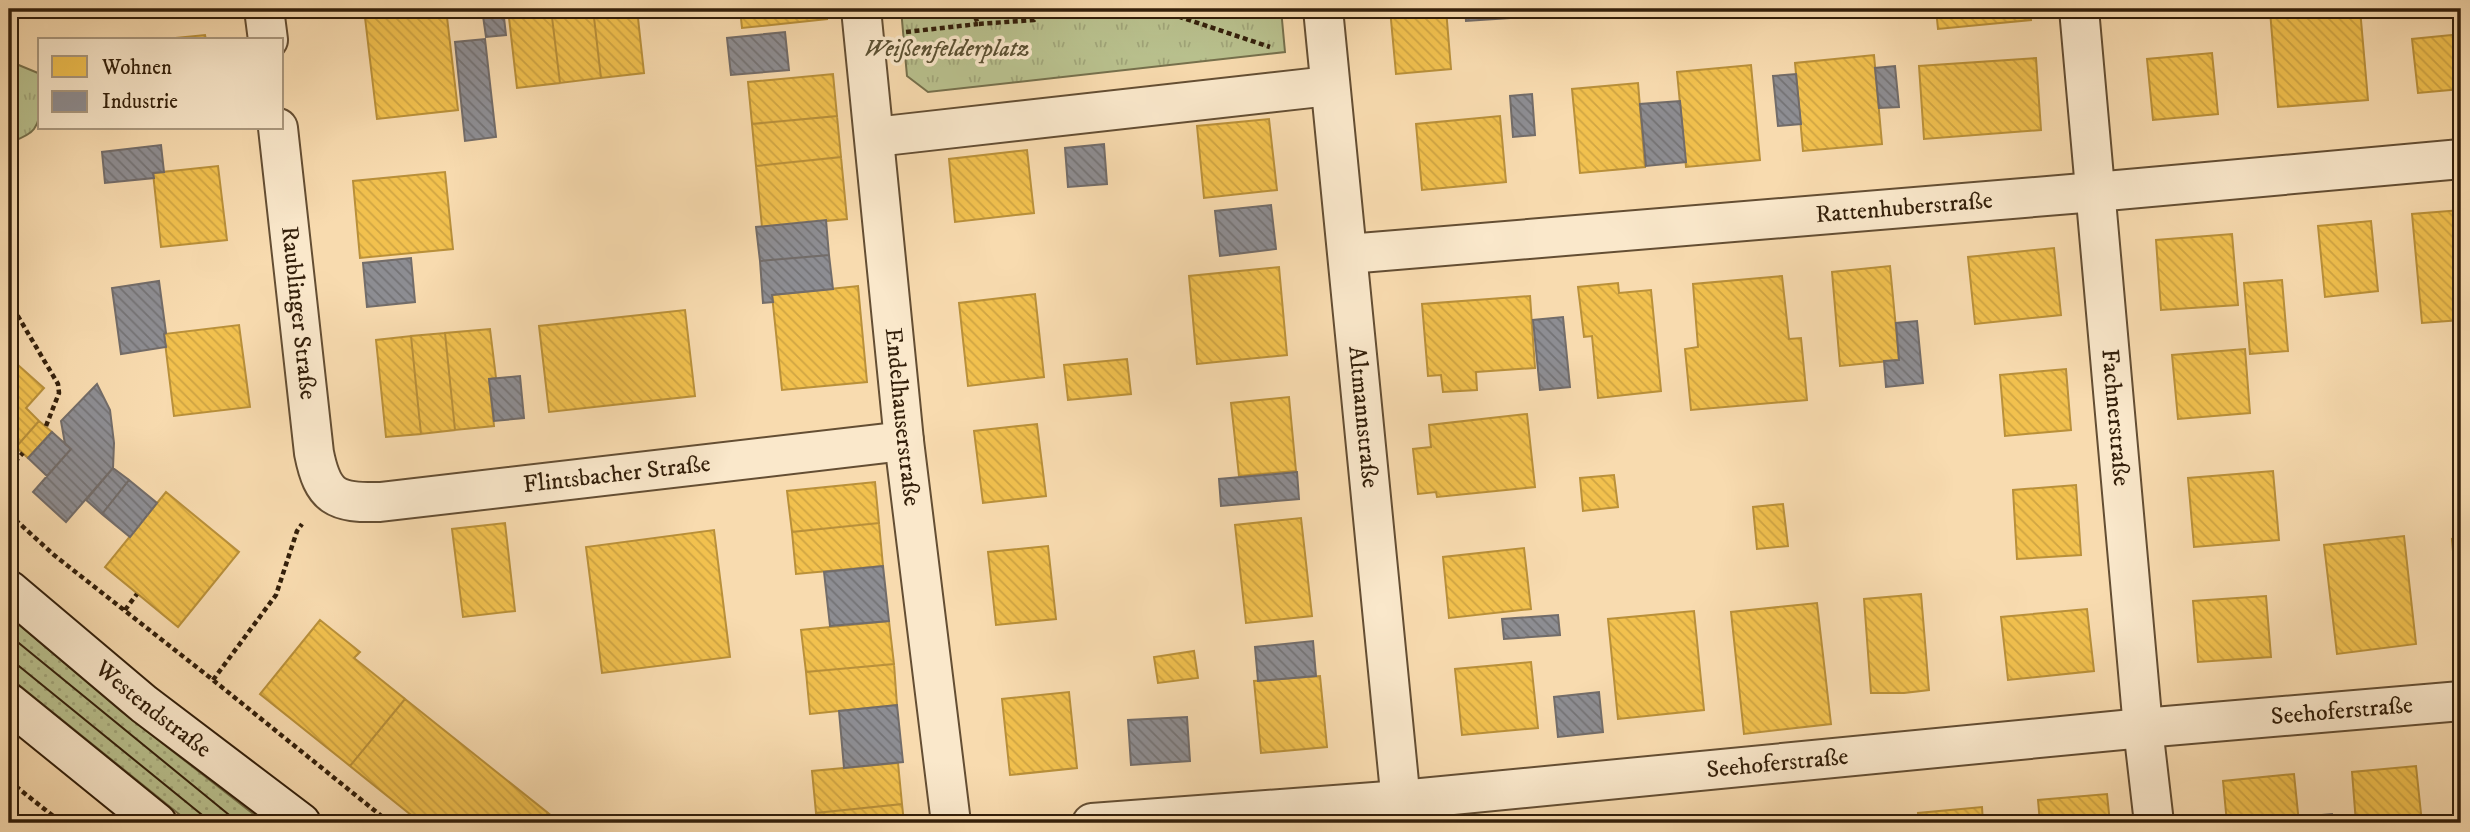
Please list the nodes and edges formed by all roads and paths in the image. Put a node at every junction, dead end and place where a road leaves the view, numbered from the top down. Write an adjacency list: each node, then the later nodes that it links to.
1 (264, 9): 10 (street)
2 (861, 9): 14 (street, Endelhauserstraße)
3 (972, 9): 8 (path)
4 (1043, 9): 8 (path)
5 (1163, 9): 12 (path)
6 (1323, 9): 11 (street, Altmannstraße)
7 (2079, 9): 16 (street, Fachnerstraße)
8 (978, 24): 9 (path)
9 (903, 32)
10 (268, 38)
11 (1329, 86): 12 (street); 17 (street, Altmannstraße)
12 (1290, 91): 14 (street)
13 (278, 130): 25 (street, Raublinger Straße)
14 (875, 137): 22 (street, Endelhauserstraße)
15 (2461, 159): 16 (street, Rattenhuberstraße)
16 (2095, 192): 17 (street, Rattenhuberstraße); 33 (street, Fachnerstraße)
17 (1348, 254): 35 (street, Altmannstraße)
18 (9, 300): 19 (path)
19 (19, 316): 20 (path); 21 (path)
20 (9, 328)
21 (46, 426)
22 (904, 441): 25 (street, Flintsbacher Straße); 40 (street, Endelhauserstraße)
23 (23, 453): 24 (path)
24 (9, 468)
25 (328, 492): 30 (path)
26 (9, 513): 29 (path)
27 (9, 590): 38 (street, Westendstraße)
28 (137, 594): 29 (path)
29 (125, 610): 30 (path)
30 (213, 680): 39 (path)
31 (2461, 701): 33 (street, Seehoferstraße)
32 (9, 703): 37 (street)
33 (2143, 728): 35 (street, Seehoferstraße); 42 (street, Fachnerstraße)
34 (9, 780): 36 (path)
35 (1402, 811): 41 (street, Seehoferstraße)
36 (62, 823)
37 (157, 823)
38 (301, 823)
39 (390, 823)
40 (951, 823)
41 (1092, 823)
42 (2154, 823)

